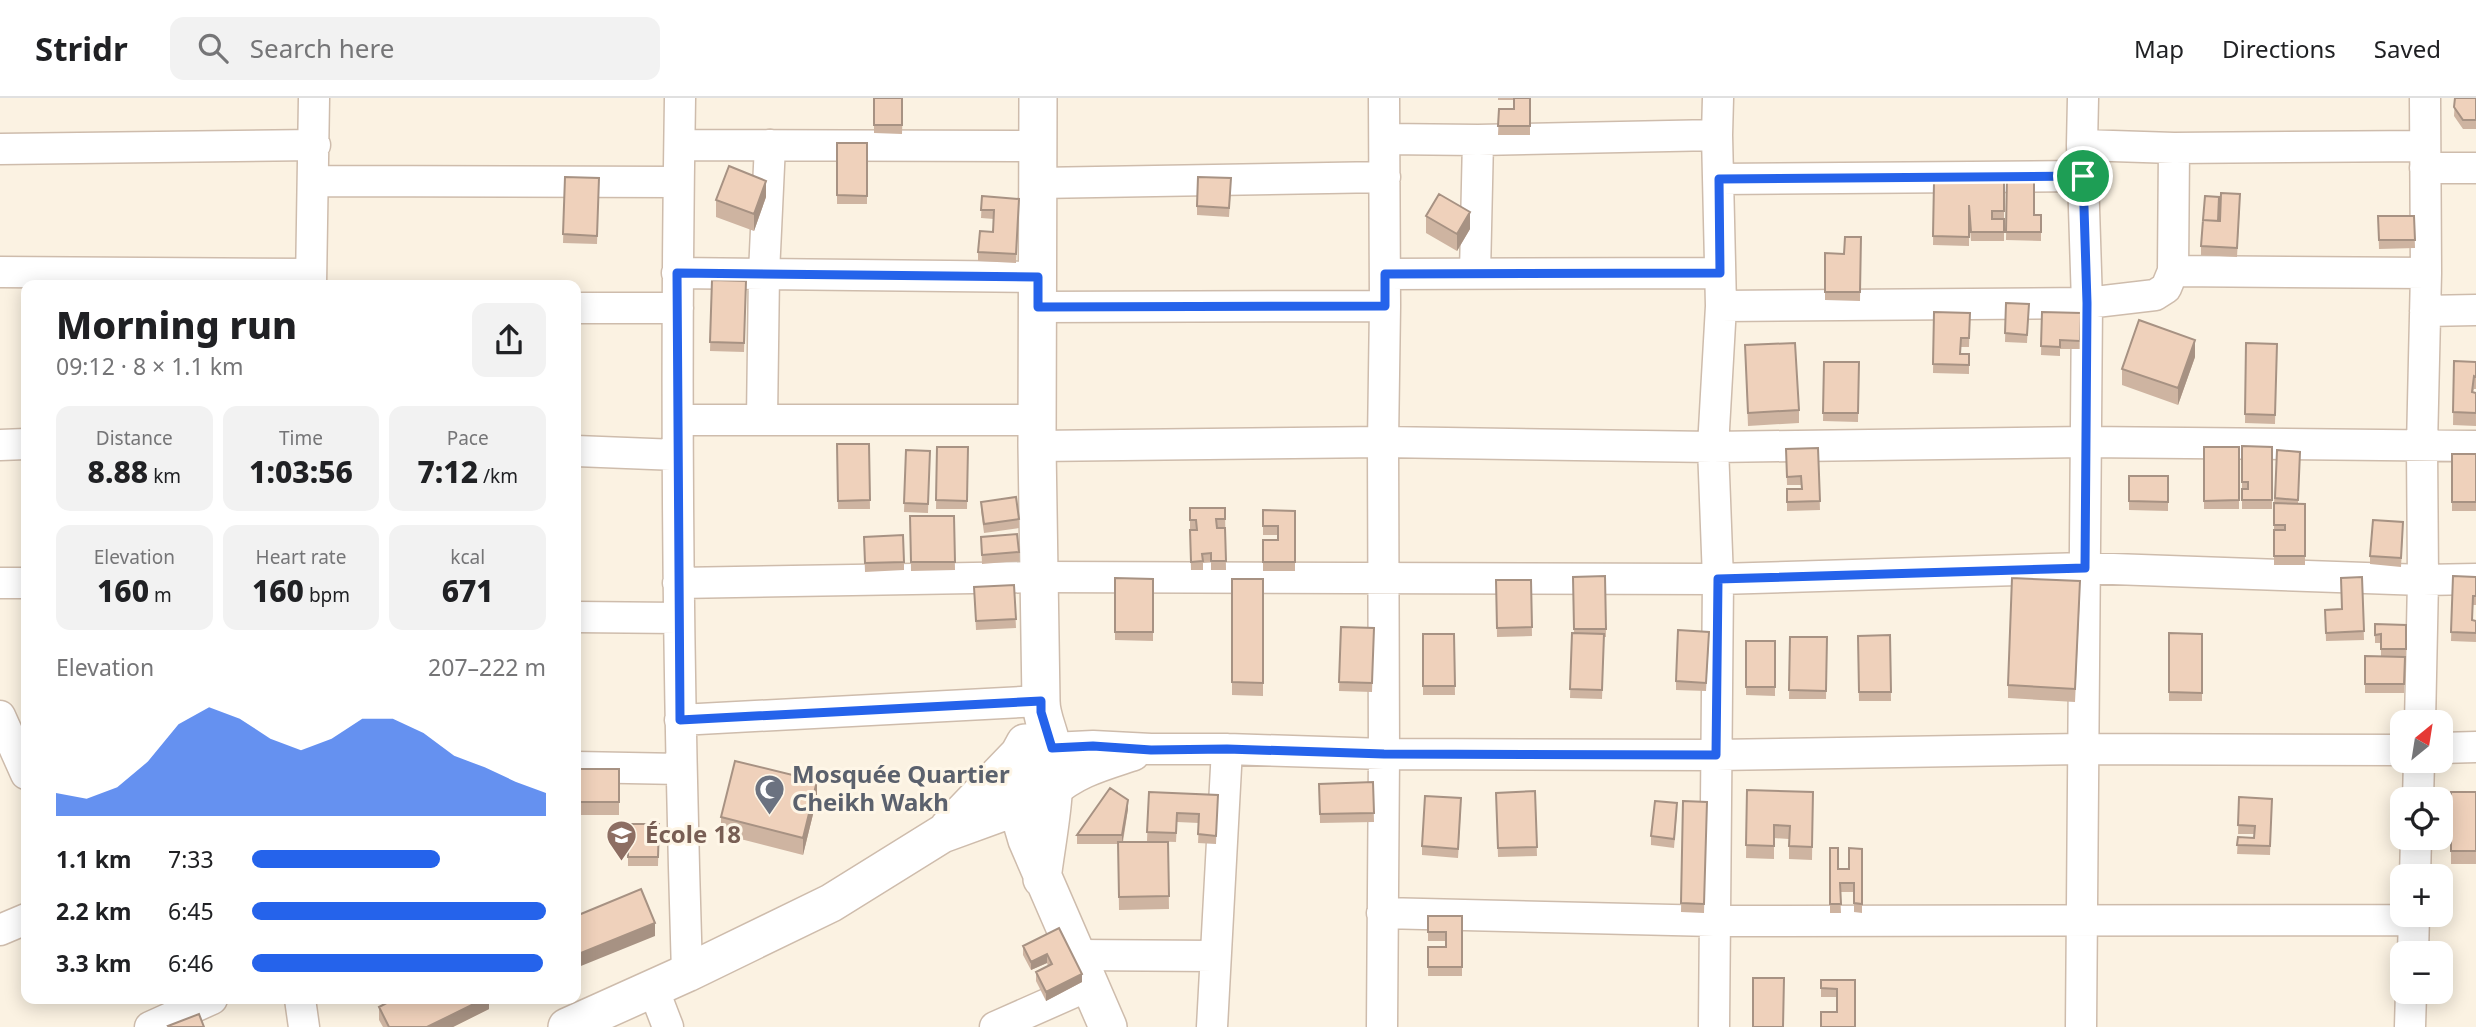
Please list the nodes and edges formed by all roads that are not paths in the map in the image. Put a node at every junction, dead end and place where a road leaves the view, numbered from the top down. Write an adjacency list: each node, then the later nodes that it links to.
1 (314, 98): 11 (street)
2 (680, 98): 12 (street)
3 (1038, 98): 15 (street)
4 (1384, 98): 9 (street)
5 (1718, 98): 8 (street)
6 (2083, 98): 14 (street)
7 (2425, 98): 18 (street)
8 (1717, 135): 10 (street); 22 (street)
9 (1385, 139): 10 (street); 21 (street)
10 (1478, 140): 30 (street)
11 (314, 145): 17 (street); 23 (street)
12 (680, 145): 13 (street); 24 (street)
13 (770, 145): 15 (street); 29 (street)
14 (2082, 145): 16 (street); 20 (street)
15 (1038, 146): 25 (street)
16 (2174, 148): 18 (street); 26 (street)
17 (0, 149)
18 (2425, 157): 19 (street); 32 (street)
19 (2476, 168)
20 (2083, 176): 22 (street); 36 (street)
21 (1385, 177): 25 (street); 33 (street)
22 (1719, 179): 31 (street)
23 (314, 181): 24 (street); 34 (street)
24 (678, 183): 28 (street)
25 (1038, 183): 35 (street)
26 (2173, 271): 32 (street); 36 (street)
27 (0, 272): 34 (street)
28 (677, 273): 29 (street); 40 (street)
29 (764, 273): 35 (street); 43 (street)
30 (1475, 273): 31 (street); 33 (street)
31 (1720, 273): 38 (street)
32 (2426, 273): 42 (street)
33 (1385, 274): 37 (street)
34 (311, 280)
35 (1038, 292): 37 (street); 45 (street)
36 (2087, 303): 38 (street); 47 (street)
37 (1385, 306): 46 (street)
38 (1721, 306): 52 (street)
39 (581, 308): 40 (street)
40 (678, 308): 44 (street)
41 (2476, 310): 42 (street)
42 (2425, 311): 50 (street)
43 (762, 419): 44 (street); 45 (street)
44 (678, 420): 54 (street)
45 (1038, 433): 46 (street); 56 (street)
46 (1383, 442): 52 (street); 57 (street)
47 (2086, 442): 50 (street); 52 (street); 55 (street)
48 (21, 444): 49 (street)
49 (0, 445)
50 (2422, 446): 51 (street); 60 (street)
51 (2476, 446)
52 (1713, 447): 58 (street)
53 (581, 451): 54 (street)
54 (677, 455): 63 (street)
55 (2085, 568): 58 (street); 60 (street); 74 (street)
56 (1039, 577): 57 (street); 63 (street); 66 (street)
57 (1383, 578): 58 (street); 78 (street)
58 (1718, 579): 79 (street)
59 (2476, 579): 60 (street)
60 (2423, 580): 67 (street)
61 (0, 583): 62 (street)
62 (21, 583)
63 (678, 583): 65 (street)
64 (581, 617): 65 (street)
65 (678, 618): 70 (street)
66 (1041, 706): 70 (street); 77 (street)
67 (2420, 710)
68 (21, 714): 69 (street)
69 (0, 715): 80 (street)
70 (680, 720): 82 (street)
71 (2476, 747): 72 (street)
72 (2454, 748)
73 (1227, 749): 75 (street); 78 (street); 93 (street)
74 (2082, 749): 76 (street); 79 (street); 91 (street)
75 (1151, 750): 77 (street); 83 (street)
76 (2390, 750)
77 (1036, 751): 83 (street); 84 (street); 85 (street)
78 (1384, 754): 79 (street); 87 (street)
79 (1716, 755): 90 (street)
80 (21, 763)
81 (581, 767): 82 (street)
82 (681, 769): 95 (street)
83 (1052, 794): 84 (street); 86 (street)
84 (1017, 806): 85 (street); 86 (street)
85 (942, 834): 95 (street)
86 (1042, 879): 94 (street)
87 (1382, 913): 90 (street); 107 (street)
88 (2390, 917): 91 (street)
89 (21, 921): 92 (street)
90 (1714, 921): 91 (street); 108 (street)
91 (2082, 921): 109 (street)
92 (0, 930)
93 (1214, 956): 94 (street); 106 (street)
94 (1083, 970): 104 (street); 105 (street)
95 (687, 973): 96 (street)
96 (653, 988): 102 (street); 103 (street)
97 (201, 1004): 100 (street)
98 (301, 1004): 101 (street)
99 (2411, 1004): 110 (street)
100 (150, 1027)
101 (304, 1027)
102 (567, 1027)
103 (668, 1027)
104 (995, 1027)
105 (1108, 1027)
106 (1212, 1027)
107 (1382, 1027)
108 (1714, 1027)
109 (2081, 1027)
110 (2410, 1027)

